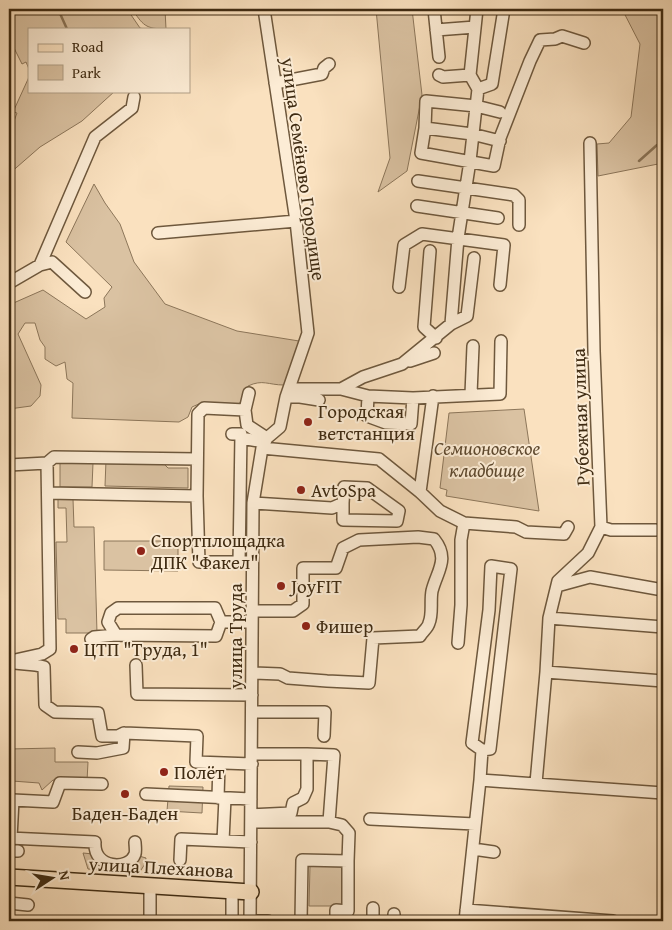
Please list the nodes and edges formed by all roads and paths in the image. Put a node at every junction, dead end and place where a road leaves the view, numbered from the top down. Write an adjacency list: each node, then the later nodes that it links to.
1 (264, 9): 12 (street, улица Семёново Городище)
2 (434, 9): 6 (street)
3 (477, 9): 5 (street)
4 (504, 9): 13 (street)
5 (475, 27): 6 (street); 10 (street)
6 (436, 30): 8 (street)
7 (584, 43): 19 (street)
8 (439, 57)
9 (329, 64): 12 (street)
10 (470, 74): 11 (street); 13 (street)
11 (439, 76)
12 (274, 83): 27 (street, улица Семёново Городище)
13 (478, 89): 15 (street)
14 (134, 97): 33 (street)
15 (476, 106): 16 (street); 17 (street); 18 (street)
16 (500, 112)
17 (425, 128): 18 (street); 21 (street)
18 (472, 134): 19 (street); 21 (street)
19 (500, 141): 21 (street)
20 (590, 143): 65 (street, Рубежная улица)
21 (470, 161): 23 (street)
22 (418, 181): 23 (street)
23 (465, 187): 25 (street); 28 (street)
24 (417, 206): 25 (street)
25 (462, 212): 26 (street); 30 (street)
26 (498, 218)
27 (296, 221): 29 (street); 39 (street, улица Семёново Городище)
28 (519, 225)
29 (158, 232)
30 (458, 238): 35 (street); 36 (street); 38 (street)
31 (430, 251): 40 (street)
32 (474, 258): 38 (street)
33 (40, 265): 34 (street); 37 (street)
34 (9, 283)
35 (500, 285)
36 (399, 287)
37 (86, 292)
38 (451, 324): 40 (street)
39 (308, 333): 47 (street, улица Труда)
40 (436, 338): 44 (street)
41 (501, 341): 48 (street)
42 (474, 346): 48 (street)
43 (434, 353): 44 (street)
44 (402, 364): 45 (street)
45 (341, 389): 47 (street); 49 (street)
46 (249, 393): 53 (street)
47 (288, 393): 52 (street); 54 (street, улица Труда)
48 (471, 394): 50 (street)
49 (368, 396): 51 (street); 51 (street)
50 (432, 396): 51 (street); 58 (street)
51 (413, 398)
52 (319, 400)
53 (245, 410): 54 (street); 55 (street)
54 (264, 443): 58 (street); 61 (street, улица Труда); 67 (street)
55 (197, 459): 56 (street); 60 (street)
56 (47, 463): 57 (street); 59 (street)
57 (9, 465)
58 (420, 492): 63 (street)
59 (48, 494): 60 (street); 78 (street)
60 (197, 496): 67 (street)
61 (253, 503): 62 (street); 68 (street, улица Труда)
62 (343, 503): 62 (street)
63 (464, 523): 64 (street); 77 (street)
64 (568, 527)
65 (601, 527): 66 (street); 69 (street, Рубежная улица)
66 (656, 530)
67 (239, 562): 68 (street)
68 (252, 562): 71 (street, улица Труда)
69 (557, 586): 70 (street); 72 (street, Рубежная улица)
70 (663, 590)
71 (252, 616): 73 (street); 81 (street, улица Труда); 81 (street)
72 (549, 618): 74 (street); 80 (street, Рубежная улица)
73 (221, 622): 75 (street); 75 (street)
74 (663, 627)
75 (116, 635): 76 (street)
76 (91, 639)
77 (458, 643)
78 (9, 661): 85 (street)
79 (136, 665): 83 (street)
80 (546, 672): 82 (street); 93 (street, Рубежная улица)
81 (252, 673): 83 (street, улица Труда)
82 (663, 682)
83 (252, 695): 84 (street, улица Труда)
84 (252, 712): 86 (street); 90 (street, улица Труда)
85 (124, 733): 88 (street); 91 (street)
86 (325, 746): 89 (street); 102 (street)
87 (482, 750): 87 (street); 92 (street)
88 (78, 752)
89 (307, 754): 90 (street); 100 (street)
90 (252, 759): 91 (street); 98 (street, улица Труда)
91 (219, 763): 97 (street)
92 (480, 780): 93 (street); 103 (street)
93 (536, 783): 95 (street)
94 (102, 784): 99 (street)
95 (663, 793)
96 (146, 794): 97 (street)
97 (222, 798): 98 (street); 105 (street)
98 (252, 799): 100 (street, улица Труда)
99 (11, 800): 104 (street)
100 (251, 818): 102 (street); 107 (street, улица Труда)
101 (370, 819): 103 (street)
102 (329, 822): 111 (street)
103 (475, 824): 108 (street)
104 (10, 838): 106 (street)
105 (223, 841): 107 (street); 110 (street)
106 (135, 842)
107 (251, 842): 115 (street, улица Труда)
108 (472, 849): 109 (street); 119 (street)
109 (494, 852)
110 (180, 860)
111 (348, 861): 125 (street); 126 (street)
112 (9, 877): 113 (main road, улица Плеханова)
113 (148, 882): 114 (main road, улица Плеханова); 121 (street)
114 (232, 891): 115 (main road, улица Плеханова); 122 (street)
115 (251, 892): 123 (street, улица Труда)
116 (9, 904): 117 (street)
117 (28, 906)
118 (373, 908): 127 (street)
119 (466, 916): 120 (street)
120 (558, 919): 128 (street)
121 (150, 921)
122 (232, 921)
123 (250, 921): 124 (street)
124 (268, 921)
125 (301, 921)
126 (336, 921)
127 (373, 921)
128 (613, 921)

